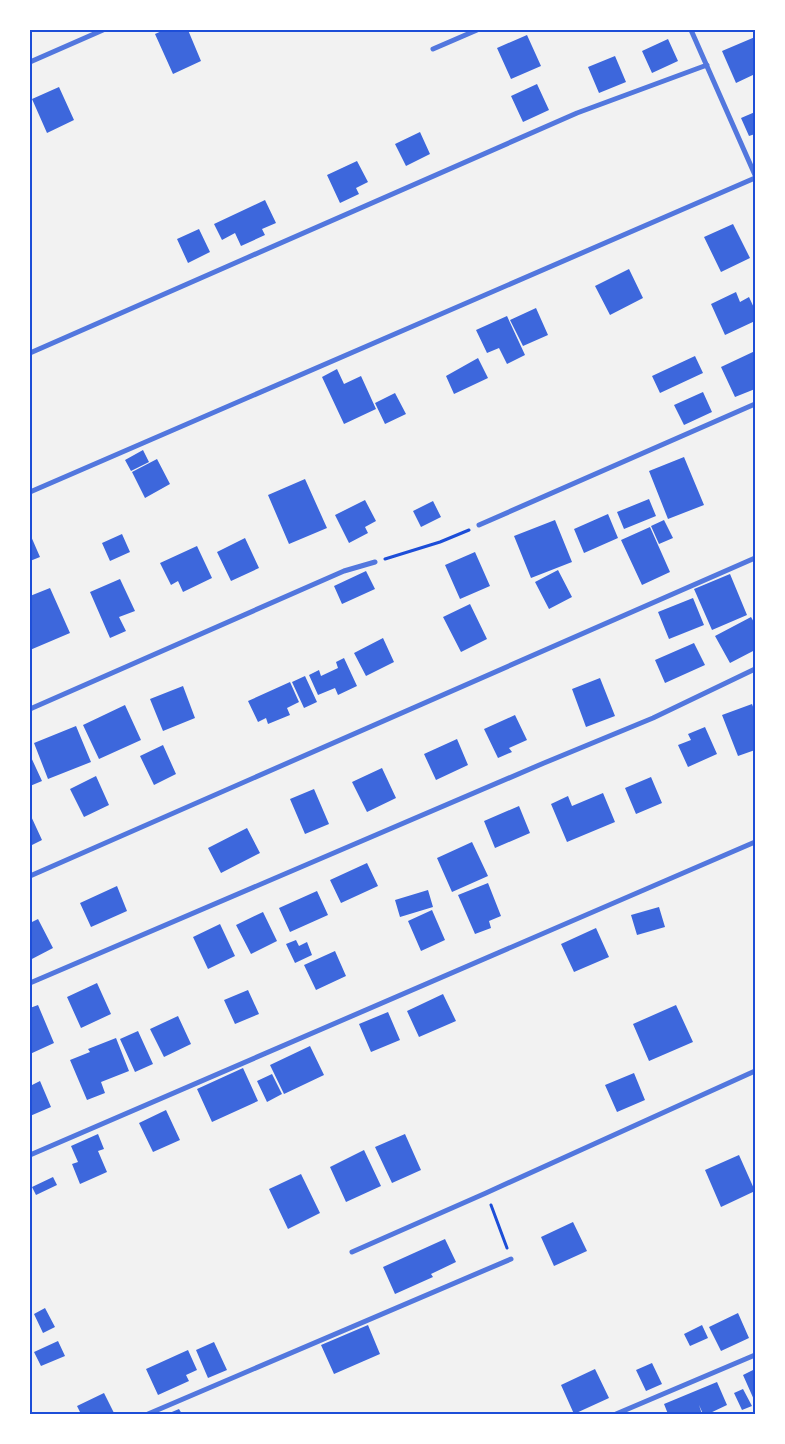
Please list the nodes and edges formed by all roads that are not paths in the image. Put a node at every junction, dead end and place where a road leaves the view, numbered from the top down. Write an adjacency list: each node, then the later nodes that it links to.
1 (103, 30): 5 (street)
2 (477, 30): 4 (street)
3 (691, 30): 6 (street)
4 (433, 49)
5 (30, 62)
6 (707, 65): 7 (street); 8 (street)
7 (755, 176): 10 (street)
8 (30, 353)
9 (755, 404): 11 (street)
10 (30, 492)
11 (479, 525)
12 (755, 558): 17 (street)
13 (375, 562): 15 (street)
14 (755, 669): 18 (street)
15 (30, 709)
16 (755, 842): 20 (street)
17 (30, 876)
18 (30, 983)
19 (755, 1071): 21 (street)
20 (30, 1155)
21 (352, 1252)
22 (511, 1259): 24 (street)
23 (755, 1355): 25 (street)
24 (148, 1414)
25 (616, 1414)

